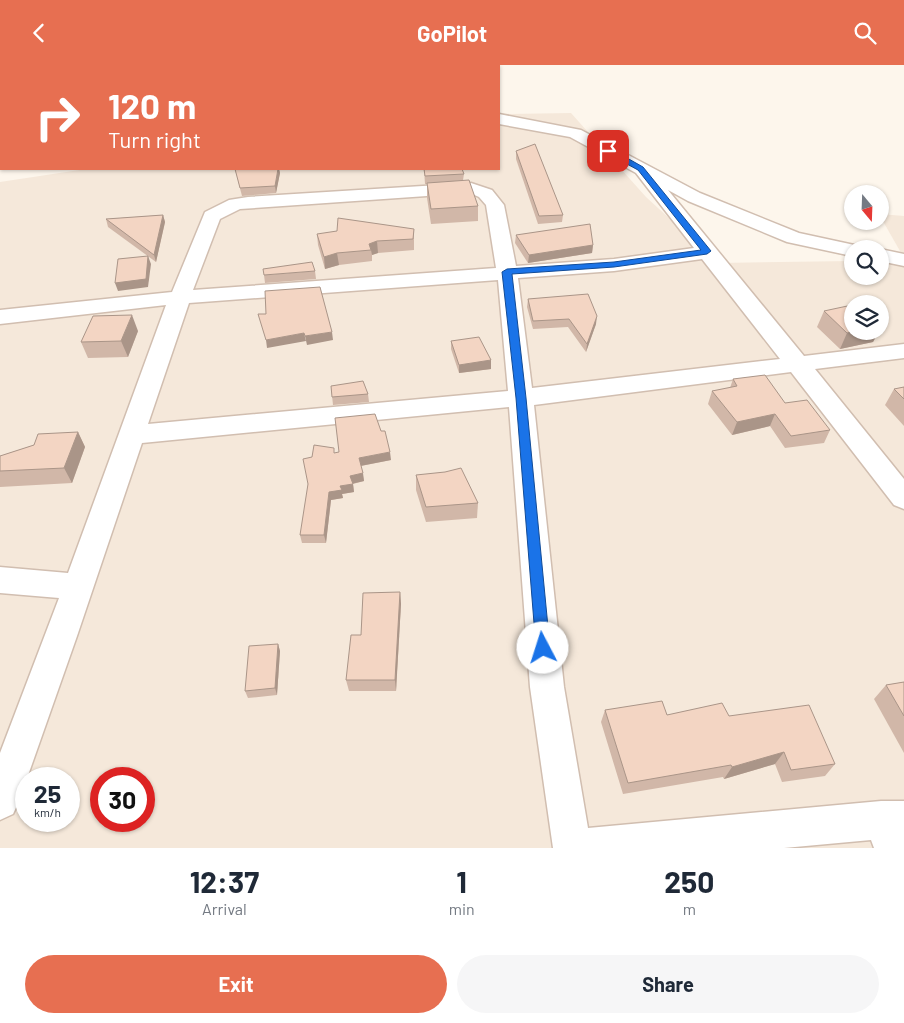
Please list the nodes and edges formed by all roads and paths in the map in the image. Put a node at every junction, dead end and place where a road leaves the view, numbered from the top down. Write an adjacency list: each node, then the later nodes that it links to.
1 (500, 119): 2 (street)
2 (641, 168): 3 (street); 4 (street)
3 (844, 248)
4 (707, 251): 7 (street); 11 (street)
5 (889, 257): 6 (street)
6 (904, 260)
7 (507, 272): 8 (street); 8 (street); 12 (street)
8 (180, 297): 9 (street); 13 (street)
9 (0, 317)
10 (904, 351): 11 (street)
11 (798, 365): 12 (street); 14 (street)
12 (521, 398): 13 (street); 19 (street)
13 (131, 435): 16 (street)
14 (904, 498)
15 (0, 580): 16 (street)
16 (78, 587): 17 (street)
17 (0, 801)
18 (893, 829): 20 (street)
19 (572, 848)
20 (579, 848)

